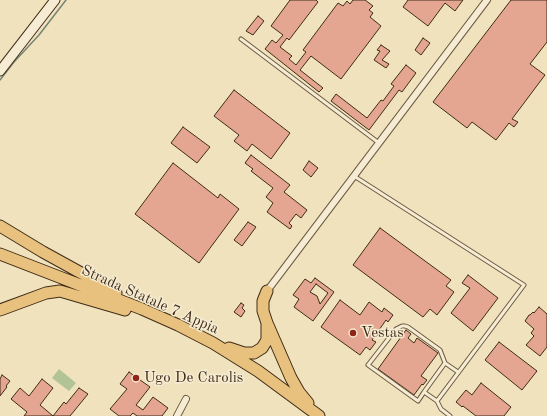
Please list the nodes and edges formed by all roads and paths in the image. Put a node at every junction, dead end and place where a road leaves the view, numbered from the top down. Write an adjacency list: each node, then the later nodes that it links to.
1 (55, 0): 4 (main road)
2 (487, 0): 5 (street)
3 (241, 39): 5 (lane)
4 (0, 71)
5 (379, 143): 6 (street)
6 (354, 176): 10 (street); 17 (lane)
7 (0, 226): 11 (highway)
8 (0, 254): 11 (highway, Strada Statale 7 Appia)
9 (0, 262): 13 (highway, Strada Statale 7 Appia)
10 (267, 291): 14 (highway)
11 (142, 309): 15 (highway, Strada Statale 7 Appia)
12 (0, 310): 13 (highway)
13 (125, 310): 22 (highway, Strada Statale 7 Appia)
14 (267, 322): 15 (highway); 23 (highway)
15 (213, 343): 23 (highway, Strada Statale 7 Appia)
16 (445, 363): 17 (lane); 18 (lane); 18 (lane)
17 (458, 372): 20 (lane)
18 (424, 392): 20 (lane)
19 (186, 399): 21 (street)
20 (437, 401): 24 (lane)
21 (177, 416)
22 (307, 416)
23 (319, 416)
24 (450, 416)

